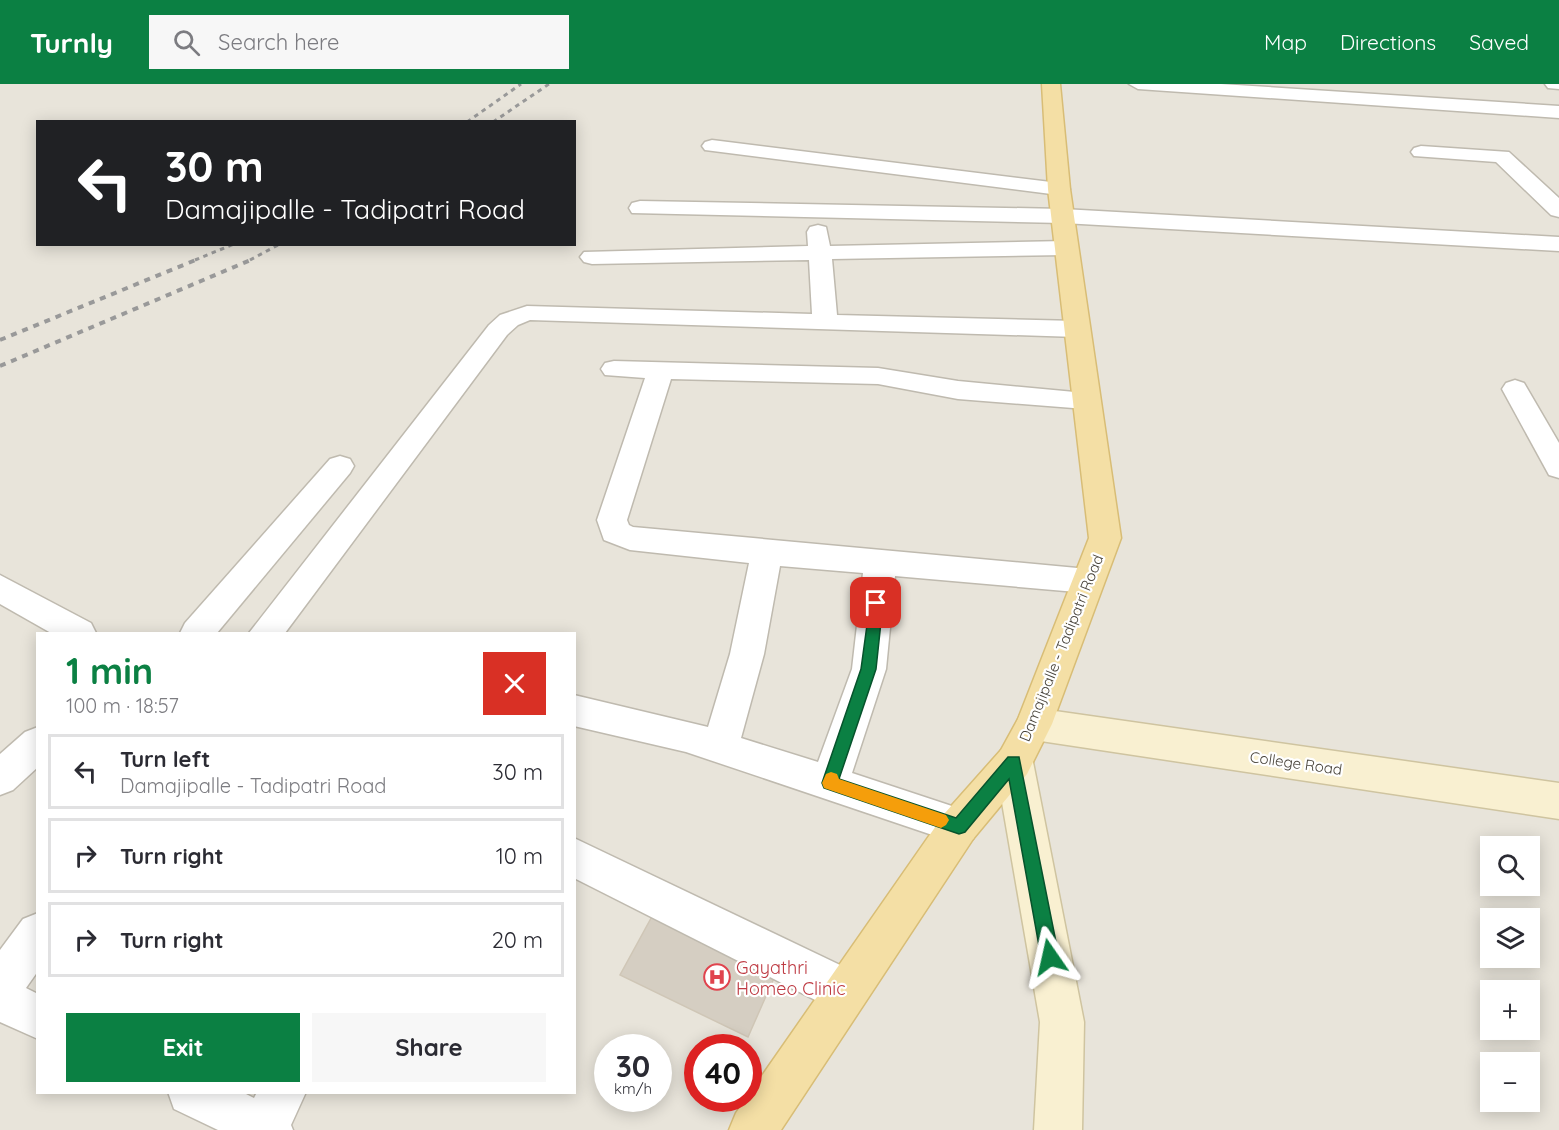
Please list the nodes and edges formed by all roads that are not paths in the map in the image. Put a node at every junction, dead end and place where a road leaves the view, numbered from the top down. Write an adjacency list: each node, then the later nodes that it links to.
1 (1051, 84): 11 (main road, Damajipalle - Tadipatri Road)
2 (1138, 84): 5 (street)
3 (1554, 84): 4 (street)
4 (1559, 84)
5 (1559, 112)
6 (711, 146): 11 (street)
7 (1421, 152): 9 (street)
8 (639, 208): 10 (street)
9 (1558, 208)
10 (817, 213): 11 (street); 13 (street)
11 (1063, 218): 12 (street); 13 (street); 16 (main road, Damajipalle - Tadipatri Road)
12 (1559, 244)
13 (820, 254): 14 (street); 15 (street)
14 (592, 257)
15 (825, 320): 16 (street); 29 (street)
16 (1077, 329): 20 (main road, Damajipalle - Tadipatri Road)
17 (614, 369): 18 (street)
18 (661, 370): 20 (street); 23 (street)
19 (1515, 388): 22 (street)
20 (1086, 400): 25 (main road, Damajipalle - Tadipatri Road)
21 (340, 466): 28 (street)
22 (1559, 468)
23 (767, 553): 24 (street); 33 (street)
24 (880, 563): 25 (street); 36 (street)
25 (1088, 581): 31 (main road, Damajipalle - Tadipatri Road)
26 (0, 588): 27 (street)
27 (77, 632)
28 (198, 632)
29 (267, 632)
30 (576, 710): 33 (street)
31 (1034, 724): 34 (main road, Damajipalle - Tadipatri Road); 37 (street, College Road)
32 (36, 745): 35 (street)
33 (720, 747): 36 (street)
34 (1014, 762): 38 (main road, Damajipalle - Tadipatri Road); 48 (street)
35 (0, 778)
36 (830, 783): 38 (street)
37 (1559, 801)
38 (959, 826): 42 (main road, Damajipalle - Tadipatri Road)
39 (576, 858): 42 (street)
40 (36, 937): 41 (street)
41 (0, 987)
42 (844, 991): 47 (main road, Damajipalle - Tadipatri Road)
43 (0, 999): 44 (street)
44 (36, 1016)
45 (198, 1094): 46 (street)
46 (272, 1116)
47 (753, 1130)
48 (1058, 1130)

